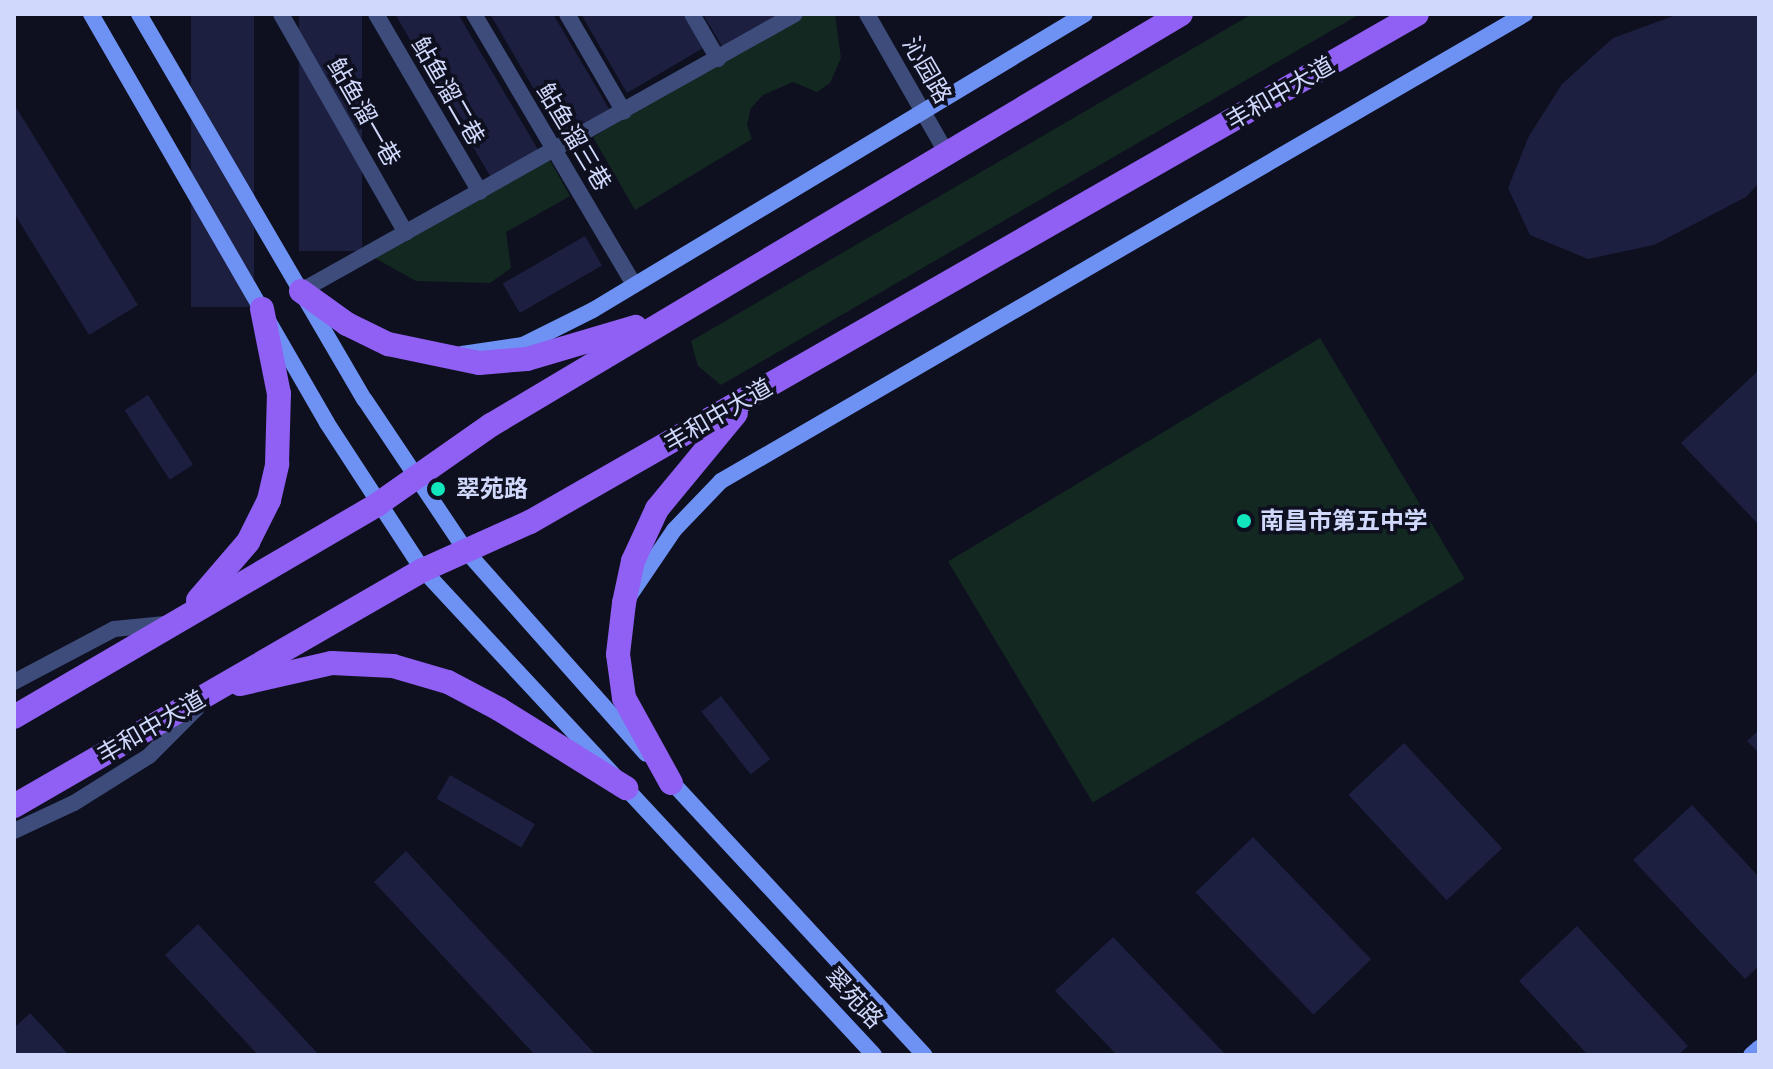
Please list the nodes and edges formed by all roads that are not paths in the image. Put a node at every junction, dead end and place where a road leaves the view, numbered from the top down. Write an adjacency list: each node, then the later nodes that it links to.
1 (91, 14): 23 (main road, 翠苑路)
2 (139, 14): 22 (main road, 翠苑路)
3 (281, 14): 20 (street, 鲇鱼溜一巷)
4 (376, 14): 19 (street, 鲇鱼溜二巷)
5 (474, 14): 17 (street, 鲇鱼溜三巷)
6 (567, 14): 16 (street)
7 (692, 14): 14 (street)
8 (795, 14): 14 (street)
9 (867, 14): 15 (street, 沁园路)
10 (1085, 14): 15 (main road)
11 (1181, 14): 18 (main road)
12 (1417, 14): 26 (main road, 丰和中大道)
13 (1525, 14): 31 (main road)
14 (718, 59): 16 (street)
15 (922, 110): 18 (street, 沁园路); 21 (main road)
16 (624, 112): 17 (street)
17 (554, 150): 19 (street); 21 (street, 鲇鱼溜三巷)
18 (945, 150): 24 (main road)
19 (480, 192): 20 (street)
20 (406, 233): 22 (street)
21 (634, 285): 25 (main road)
22 (301, 291): 25 (main road); 27 (main road, 翠苑路)
23 (262, 309): 28 (main road, 翠苑路); 32 (main road)
24 (668, 318): 25 (main road); 27 (main road)
25 (435, 358)
26 (750, 397): 29 (main road, 丰和中大道); 31 (main road)
27 (417, 477): 28 (main road); 29 (main road, 翠苑路)
28 (378, 504): 30 (main road, 翠苑路); 32 (main road)
29 (466, 551): 30 (main road, 丰和中大道); 36 (main road, 翠苑路)
30 (423, 570): 34 (main road, 丰和中大道); 37 (main road, 翠苑路)
31 (624, 603): 36 (main road)
32 (174, 623): 33 (street); 35 (main road)
33 (14, 682)
34 (214, 690): 37 (main road); 38 (main road, 丰和中大道); 39 (street)
35 (14, 717)
36 (671, 783): 42 (main road, 翠苑路)
37 (626, 788): 41 (main road, 翠苑路)
38 (14, 806)
39 (14, 831)
40 (1759, 1048): 43 (main road)
41 (874, 1055)
42 (924, 1055)
43 (1751, 1055)

